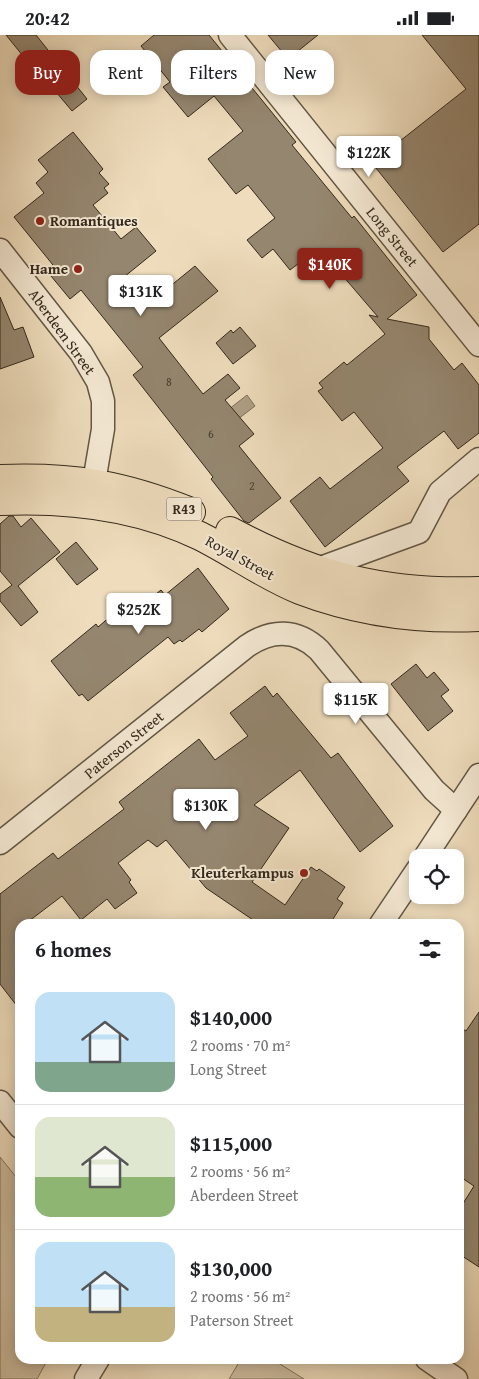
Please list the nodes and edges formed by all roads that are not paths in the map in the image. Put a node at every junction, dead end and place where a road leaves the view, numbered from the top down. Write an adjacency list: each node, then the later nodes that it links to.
1 (230, 35): 3 (street, Long Street)
2 (0, 250): 6 (street, Aberdeen Street)
3 (479, 345)
4 (479, 459): 8 (street)
5 (0, 479): 6 (main road, Royal Street / R43)
6 (94, 482): 8 (main road, Royal Street / R43)
7 (0, 501): 10 (main road, Royal Street / R43)
8 (315, 570): 9 (main road, Royal Street / R43)
9 (479, 591)
10 (479, 617)
11 (479, 775): 12 (street)
12 (456, 811): 13 (street, Paterson Street); 14 (street)
13 (0, 843)
14 (430, 849)
15 (409, 882): 16 (street)
16 (384, 919)
17 (0, 1102): 18 (street)
18 (15, 1121)
19 (95, 1364): 21 (street)
20 (434, 1364): 22 (street)
21 (86, 1379)
22 (456, 1379)

